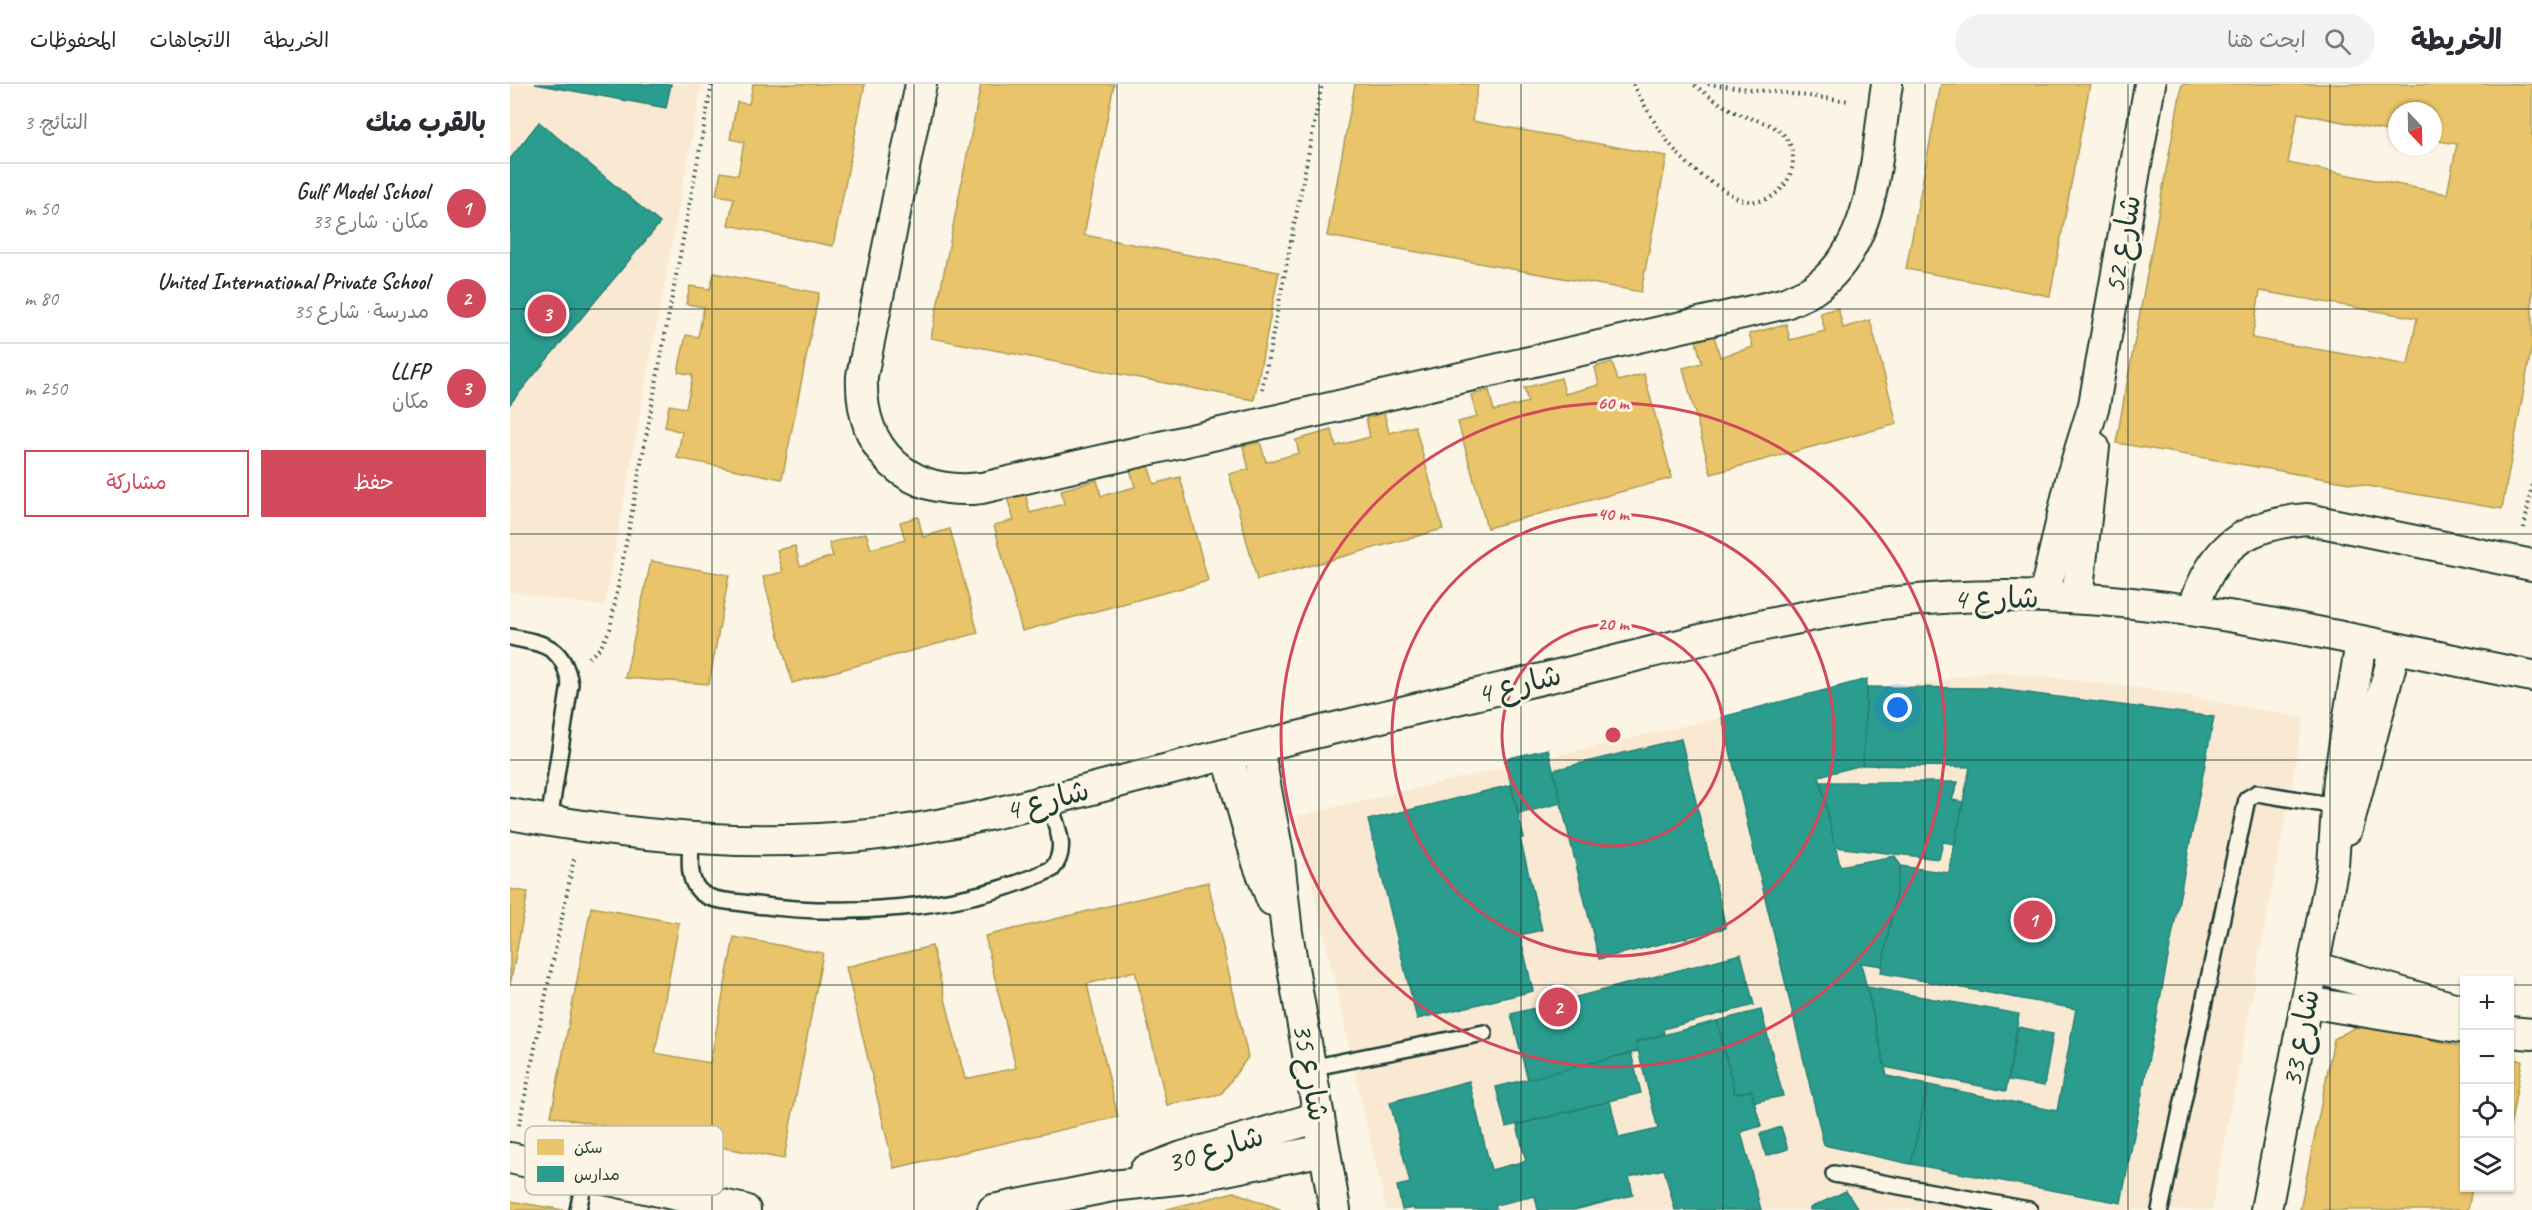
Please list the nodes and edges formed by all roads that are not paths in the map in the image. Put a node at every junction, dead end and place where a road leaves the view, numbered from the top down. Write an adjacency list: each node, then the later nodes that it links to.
1 (921, 84): 3 (street)
2 (2150, 84): 4 (street, شارع 52)
3 (1885, 95)
4 (2094, 405): 6 (street, شارع 52); 7 (street, شارع 52)
5 (2525, 564): 8 (street)
6 (2044, 597): 7 (street, شارع 4); 13 (street, شارع 4)
7 (2077, 598): 8 (street, شارع 4)
8 (2193, 609): 10 (street, شارع 4)
9 (510, 637): 18 (lane)
10 (2361, 642): 11 (street, شارع 4); 16 (street, شارع 33)
11 (2395, 649): 12 (street, شارع 4); 20 (street, شارع 33)
12 (2532, 676)
13 (1258, 747): 14 (street, شارع 4); 21 (street, شارع 35)
14 (1227, 754): 15 (street, شارع 4); 21 (street, شارع 35)
15 (1047, 800): 19 (street, شارع 4); 19 (lane)
16 (2336, 806): 20 (street, شارع 33); 41 (lane)
17 (510, 814): 18 (street, شارع 4)
18 (549, 821): 19 (street, شارع 4)
19 (691, 839)
20 (2333, 865): 22 (street, شارع 33)
21 (1287, 933): 27 (street, شارع 35)
22 (2314, 967): 23 (street, شارع 33); 24 (street)
23 (2307, 1002): 25 (street); 42 (street, شارع 33)
24 (2460, 1010)
25 (2460, 1027)
26 (1484, 1033): 27 (lane)
27 (1310, 1068): 28 (street, شارع 35)
28 (1319, 1117): 29 (street, شارع 35); 31 (street, شارع 30)
29 (1324, 1150): 31 (street, شارع 30); 39 (street, شارع 35)
30 (1834, 1174): 40 (lane)
31 (1112, 1186): 38 (street, شارع 30)
32 (582, 1195): 35 (lane)
33 (584, 1195): 36 (lane)
34 (665, 1195): 37 (street)
35 (578, 1210)
36 (583, 1210)
37 (745, 1210)
38 (993, 1210)
39 (1335, 1210)
40 (2029, 1210)
41 (2160, 1210)
42 (2266, 1210)

